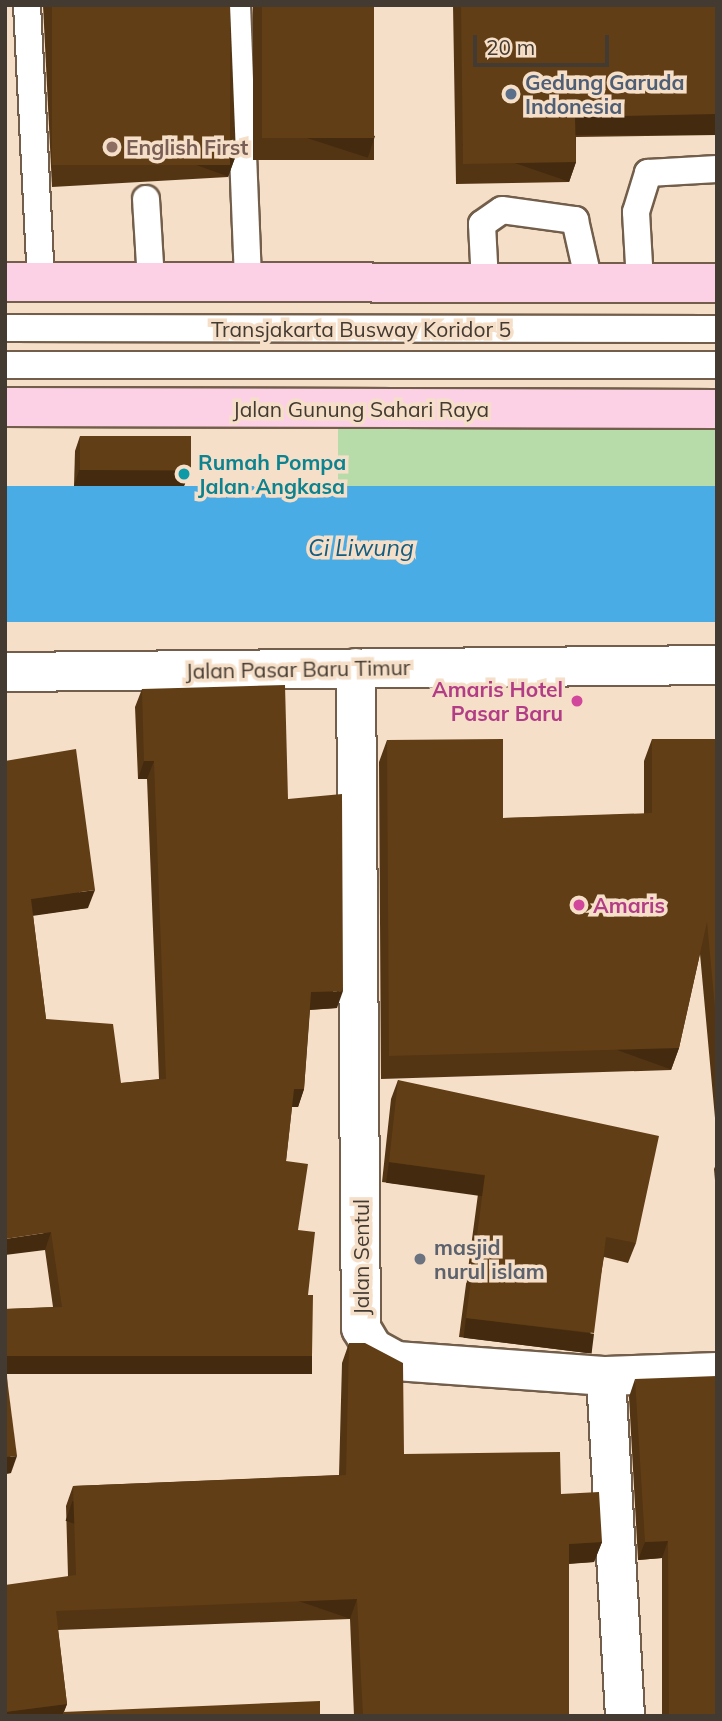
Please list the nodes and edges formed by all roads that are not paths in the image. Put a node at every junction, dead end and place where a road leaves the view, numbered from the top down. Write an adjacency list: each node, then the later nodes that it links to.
1 (27, 5): 7 (lane)
2 (237, 5): 6 (lane)
3 (717, 169): 10 (lane)
4 (146, 199): 5 (lane)
5 (151, 281): 6 (main road); 7 (main road)
6 (248, 281): 8 (main road)
7 (23, 282)
8 (485, 282): 9 (main road); 9 (lane)
9 (589, 282): 10 (main road)
10 (640, 282): 11 (main road)
11 (717, 282)
12 (5, 328): 13 (lane, Transjakarta Busway Koridor 5)
13 (717, 329)
14 (5, 365): 15 (lane, Transjakarta Busway Koridor 5)
15 (717, 365)
16 (5, 407): 17 (main road, Jalan Gunung Sahari Raya)
17 (717, 410)
18 (717, 665): 19 (street, Jalan Pasar Baru Timur)
19 (356, 668): 20 (street, Jalan Pasar Baru Timur); 22 (street, Jalan Sentul)
20 (5, 672)
21 (717, 1372): 22 (street, Jalan Sentul)
22 (607, 1376): 23 (street)
23 (625, 1716)

